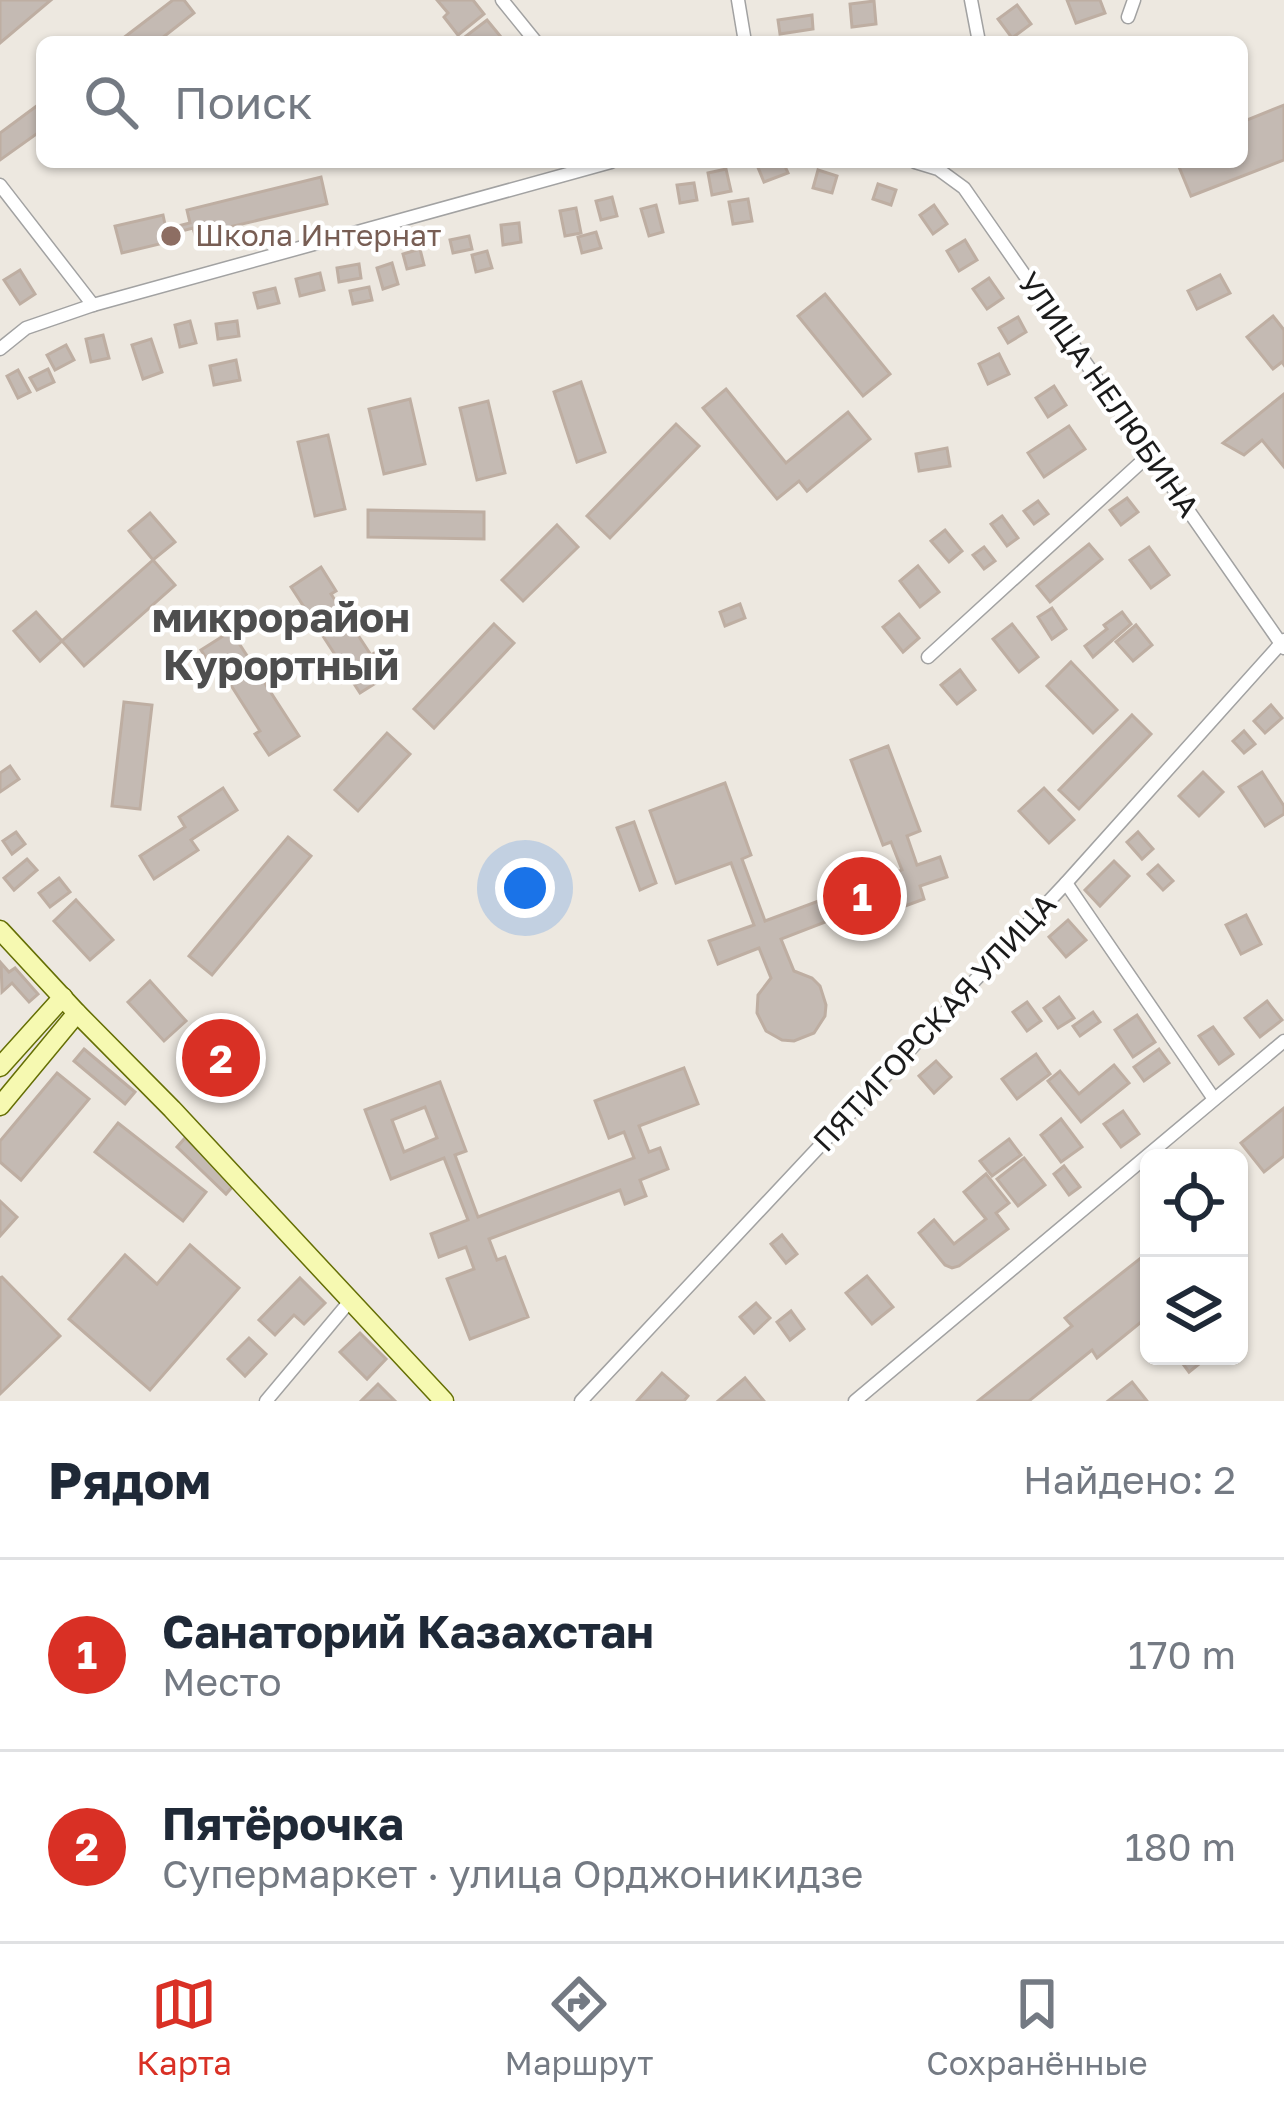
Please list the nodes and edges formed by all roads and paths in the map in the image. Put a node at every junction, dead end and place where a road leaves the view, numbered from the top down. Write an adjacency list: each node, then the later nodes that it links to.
1 (502, 0): 6 (street)
2 (738, 0): 7 (street)
3 (971, 0): 8 (street)
4 (1134, 0): 5 (street)
5 (1128, 17)
6 (531, 36)
7 (745, 36)
8 (978, 36)
9 (589, 168): 12 (street)
10 (943, 168): 14 (street, УЛИЦА НЕЛЮБИНА)
11 (0, 185): 12 (street)
12 (93, 304): 13 (street)
13 (0, 349)
14 (1150, 454): 15 (street, УЛИЦА НЕЛЮБИНА); 16 (street)
15 (1283, 644): 17 (street, ПЯТИГОРСКАЯ УЛИЦА)
16 (928, 657)
17 (1066, 883): 23 (street); 28 (street, ПЯТИГОРСКАЯ УЛИЦА)
18 (0, 930): 19 (main road)
19 (63, 998): 20 (main road); 22 (main road)
20 (77, 1013): 24 (main road); 25 (main road)
21 (1284, 1041): 23 (street)
22 (0, 1066)
23 (1214, 1099): 29 (street)
24 (0, 1106)
25 (350, 1301): 26 (street); 27 (main road)
26 (266, 1401)
27 (444, 1401)
28 (581, 1401)
29 (855, 1401)

